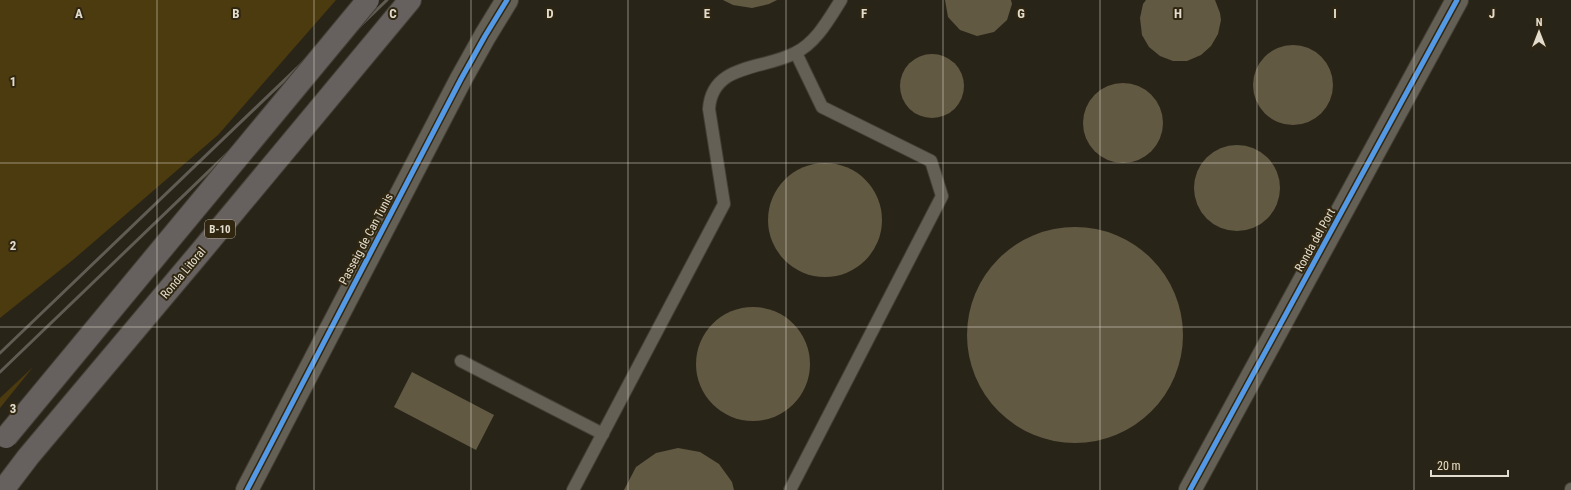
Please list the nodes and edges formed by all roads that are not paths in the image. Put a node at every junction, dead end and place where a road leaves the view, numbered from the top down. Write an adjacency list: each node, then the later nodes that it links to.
1 (368, 0): 9 (highway, B-10, bridge)
2 (410, 0): 10 (highway, Ronda Litoral / B-10)
3 (507, 0): 11 (street, Passeig de Can Tunis)
4 (841, 0): 6 (lane)
5 (1458, 0): 14 (street, Ronda del Port)
6 (796, 53): 8 (lane); 13 (lane)
7 (461, 361): 8 (lane)
8 (603, 434): 12 (lane)
9 (3, 440)
10 (3, 490)
11 (247, 490)
12 (573, 490)
13 (790, 490)
14 (1190, 490)

